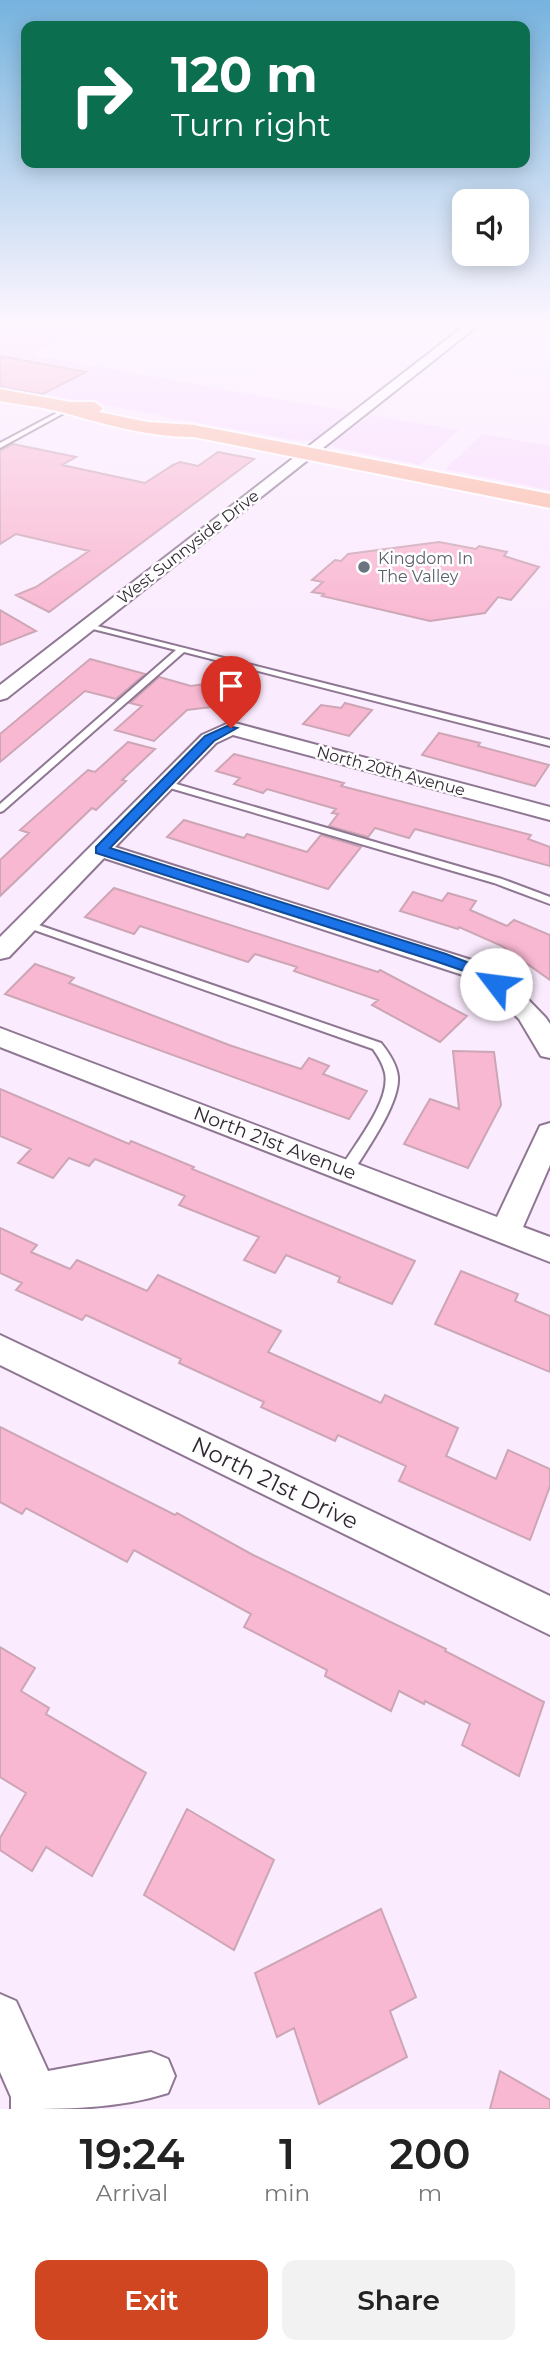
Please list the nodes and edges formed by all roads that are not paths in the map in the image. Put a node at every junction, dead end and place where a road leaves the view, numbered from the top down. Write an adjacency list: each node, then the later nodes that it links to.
1 (45, 421): 4 (lane)
2 (118, 421): 5 (main road)
3 (349, 421): 5 (street, West Sunnyside Drive)
4 (0, 446)
5 (308, 453): 6 (main road); 7 (street, West Sunnyside Drive)
6 (550, 501)
7 (88, 625): 8 (lane); 9 (street, West Sunnyside Drive)
8 (181, 650): 10 (lane); 12 (lane)
9 (0, 694)
10 (550, 743)
11 (166, 784): 13 (street, North 20th Avenue); 14 (street); 15 (lane)
12 (0, 810)
13 (550, 814)
14 (101, 850): 16 (street); 19 (street)
15 (550, 901)
16 (27, 924): 17 (street); 21 (lane)
17 (0, 951)
18 (0, 1037): 21 (street, North 21st Avenue)
19 (548, 1042)
20 (550, 1133): 22 (street)
21 (346, 1171): 22 (street, North 21st Avenue)
22 (505, 1233): 23 (street, North 21st Avenue)
23 (550, 1250)
24 (0, 1349): 25 (street, North 21st Drive)
25 (550, 1616)
26 (0, 2017): 28 (street)
27 (151, 2076): 28 (street)
28 (35, 2103)

